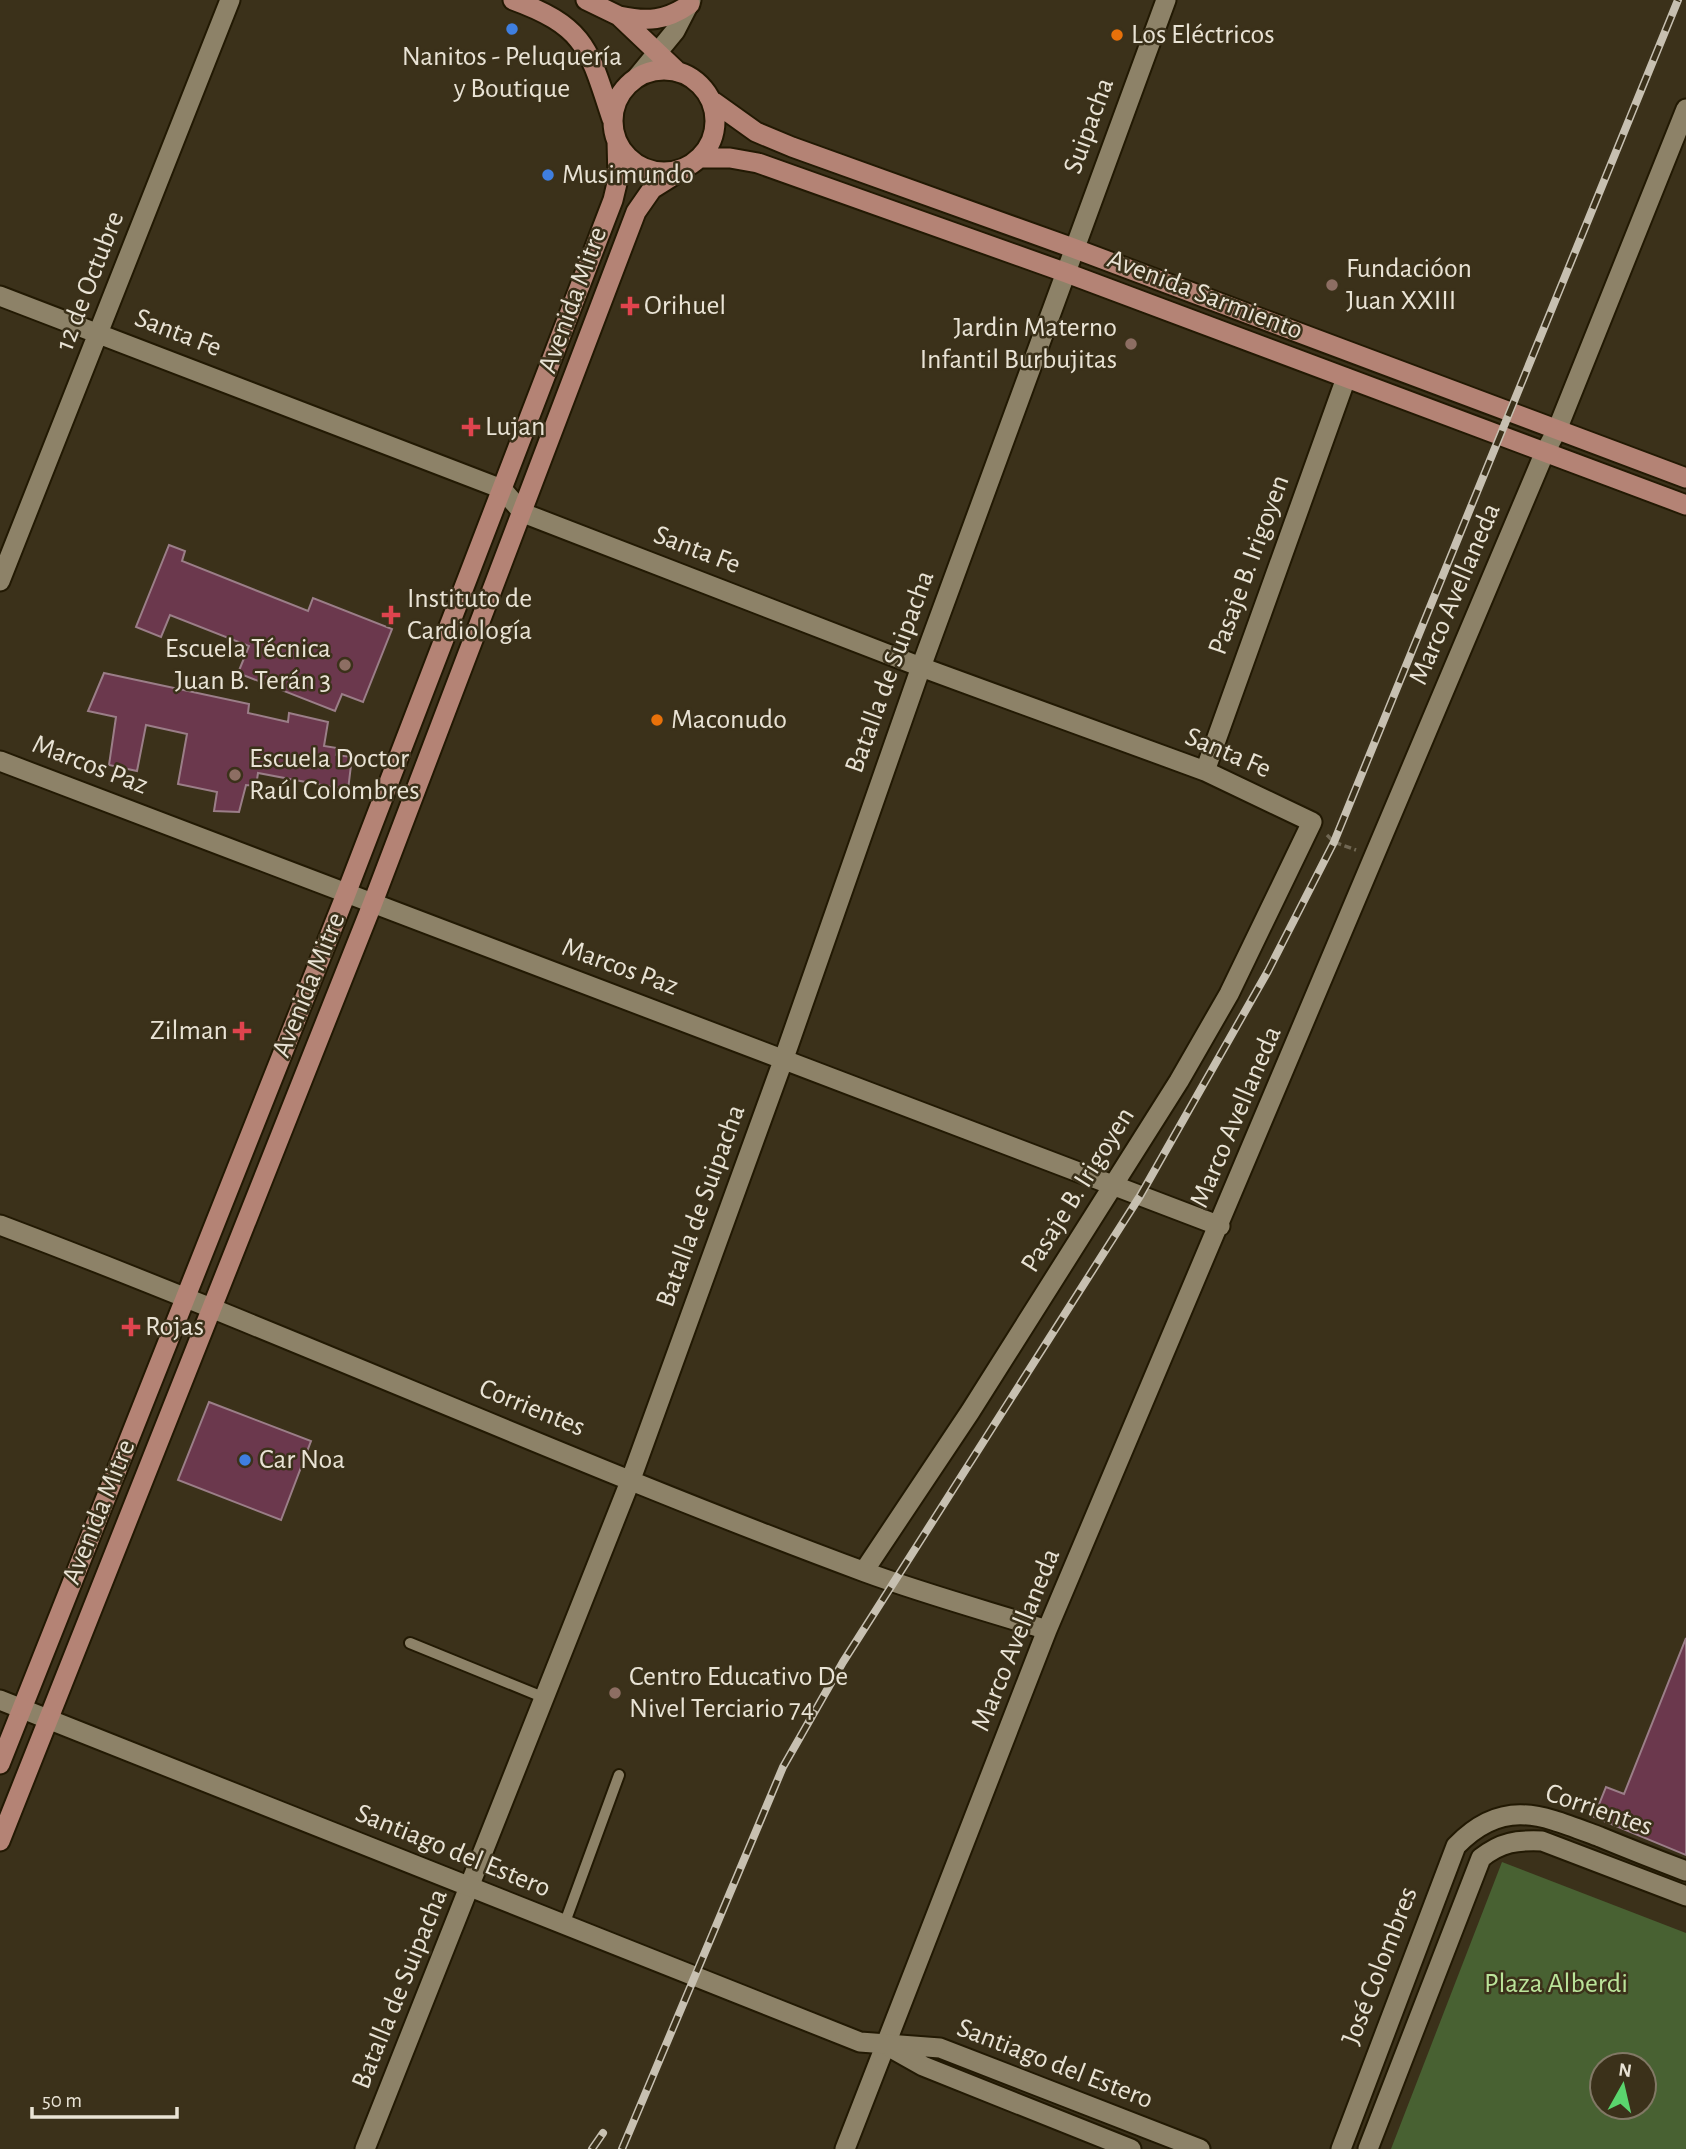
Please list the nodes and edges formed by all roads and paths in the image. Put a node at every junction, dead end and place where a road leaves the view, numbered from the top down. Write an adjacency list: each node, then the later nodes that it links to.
1 (230, 0): 18 (street, 12 de Octubre)
2 (513, 0): 12 (main road)
3 (586, 0): 6 (main road)
4 (1166, 0): 15 (street, Suipacha)
5 (690, 2): 6 (main road); 7 (street)
6 (619, 16): 7 (main road)
7 (658, 52): 8 (main road); 9 (street)
8 (678, 72): 9 (main road); 10 (main road)
9 (638, 76): 12 (main road)
10 (714, 102): 14 (main road); 15 (main road, Avenida Sarmiento)
11 (1686, 109): 20 (street, Marco Avellaneda)
12 (612, 119): 13 (main road)
13 (617, 141): 14 (main road); 23 (main road, Avenida Mitre)
14 (693, 162): 16 (main road, Avenida Sarmiento); 25 (main road, Avenida Mitre)
15 (1073, 248): 16 (street, Suipacha); 20 (main road, Avenida Sarmiento)
16 (1064, 272): 19 (main road, Avenida Sarmiento); 27 (street, Batalla de Suipacha)
17 (0, 296): 18 (street, Santa Fe)
18 (100, 333): 23 (street, Santa Fe); 26 (street, 12 de Octubre)
19 (1346, 378): 21 (main road, Avenida Sarmiento); 29 (street, Pasaje B. Irigoyen)
20 (1557, 430): 21 (street, Marco Avellaneda); 22 (main road, Avenida Sarmiento)
21 (1544, 454): 24 (main road, Avenida Sarmiento); 31 (street, Marco Avellaneda)
22 (1686, 478)
23 (502, 489): 25 (street, Santa Fe); 32 (main road, Avenida Mitre)
24 (1686, 505)
25 (523, 513): 27 (street, Santa Fe); 33 (main road, Avenida Mitre)
26 (0, 581)
27 (921, 667): 29 (street, Santa Fe); 34 (street, Batalla de Suipacha)
28 (0, 761): 32 (street, Marcos Paz)
29 (1205, 771): 30 (street, Santa Fe)
30 (1312, 821): 31 (path); 35 (street, Pasaje B. Irigoyen)
31 (1376, 858): 37 (street, Marco Avellaneda)
32 (346, 894): 33 (street, Marcos Paz); 38 (main road, Avenida Mitre)
33 (372, 905): 34 (street, Marcos Paz); 39 (main road, Avenida Mitre)
34 (784, 1058): 35 (street, Marcos Paz); 40 (street, Batalla de Suipacha)
35 (1116, 1186): 37 (street, Marcos Paz); 41 (street, Pasaje B. Irigoyen)
36 (0, 1225): 38 (street, Corrientes)
37 (1220, 1226): 42 (street, Marco Avellaneda)
38 (187, 1296): 39 (street, Corrientes); 46 (main road, Avenida Mitre)
39 (210, 1306): 40 (street, Corrientes); 47 (main road, Avenida Mitre)
40 (631, 1479): 41 (street, Corrientes); 44 (street, Batalla de Suipacha)
41 (864, 1571): 42 (street, Corrientes)
42 (1047, 1630): 57 (street, Marco Avellaneda)
43 (410, 1643): 44 (lane)
44 (545, 1698): 54 (street, Batalla de Suipacha)
45 (0, 1700): 46 (street, Santiago del Estero)
46 (22, 1709): 47 (street, Santiago del Estero); 48 (main road, Avenida Mitre)
47 (47, 1719): 51 (main road, Avenida Mitre); 54 (street, Santiago del Estero)
48 (0, 1764)
49 (619, 1774): 56 (lane)
50 (1492, 1819): 53 (street, Corrientes); 62 (street, José Colombres)
51 (0, 1841)
52 (1497, 1846): 55 (street, Corrientes); 63 (street, José Colombres)
53 (1686, 1871)
54 (471, 1887): 56 (street, Santiago del Estero); 58 (street, Batalla de Suipacha)
55 (1686, 1896)
56 (564, 1925): 57 (street, Santiago del Estero)
57 (887, 2046): 59 (street, Marco Avellaneda); 60 (street, Santiago del Estero); 61 (street, Santiago del Estero)
58 (365, 2149)
59 (845, 2149)
60 (1131, 2149)
61 (1200, 2149)
62 (1340, 2149)
63 (1368, 2149)

